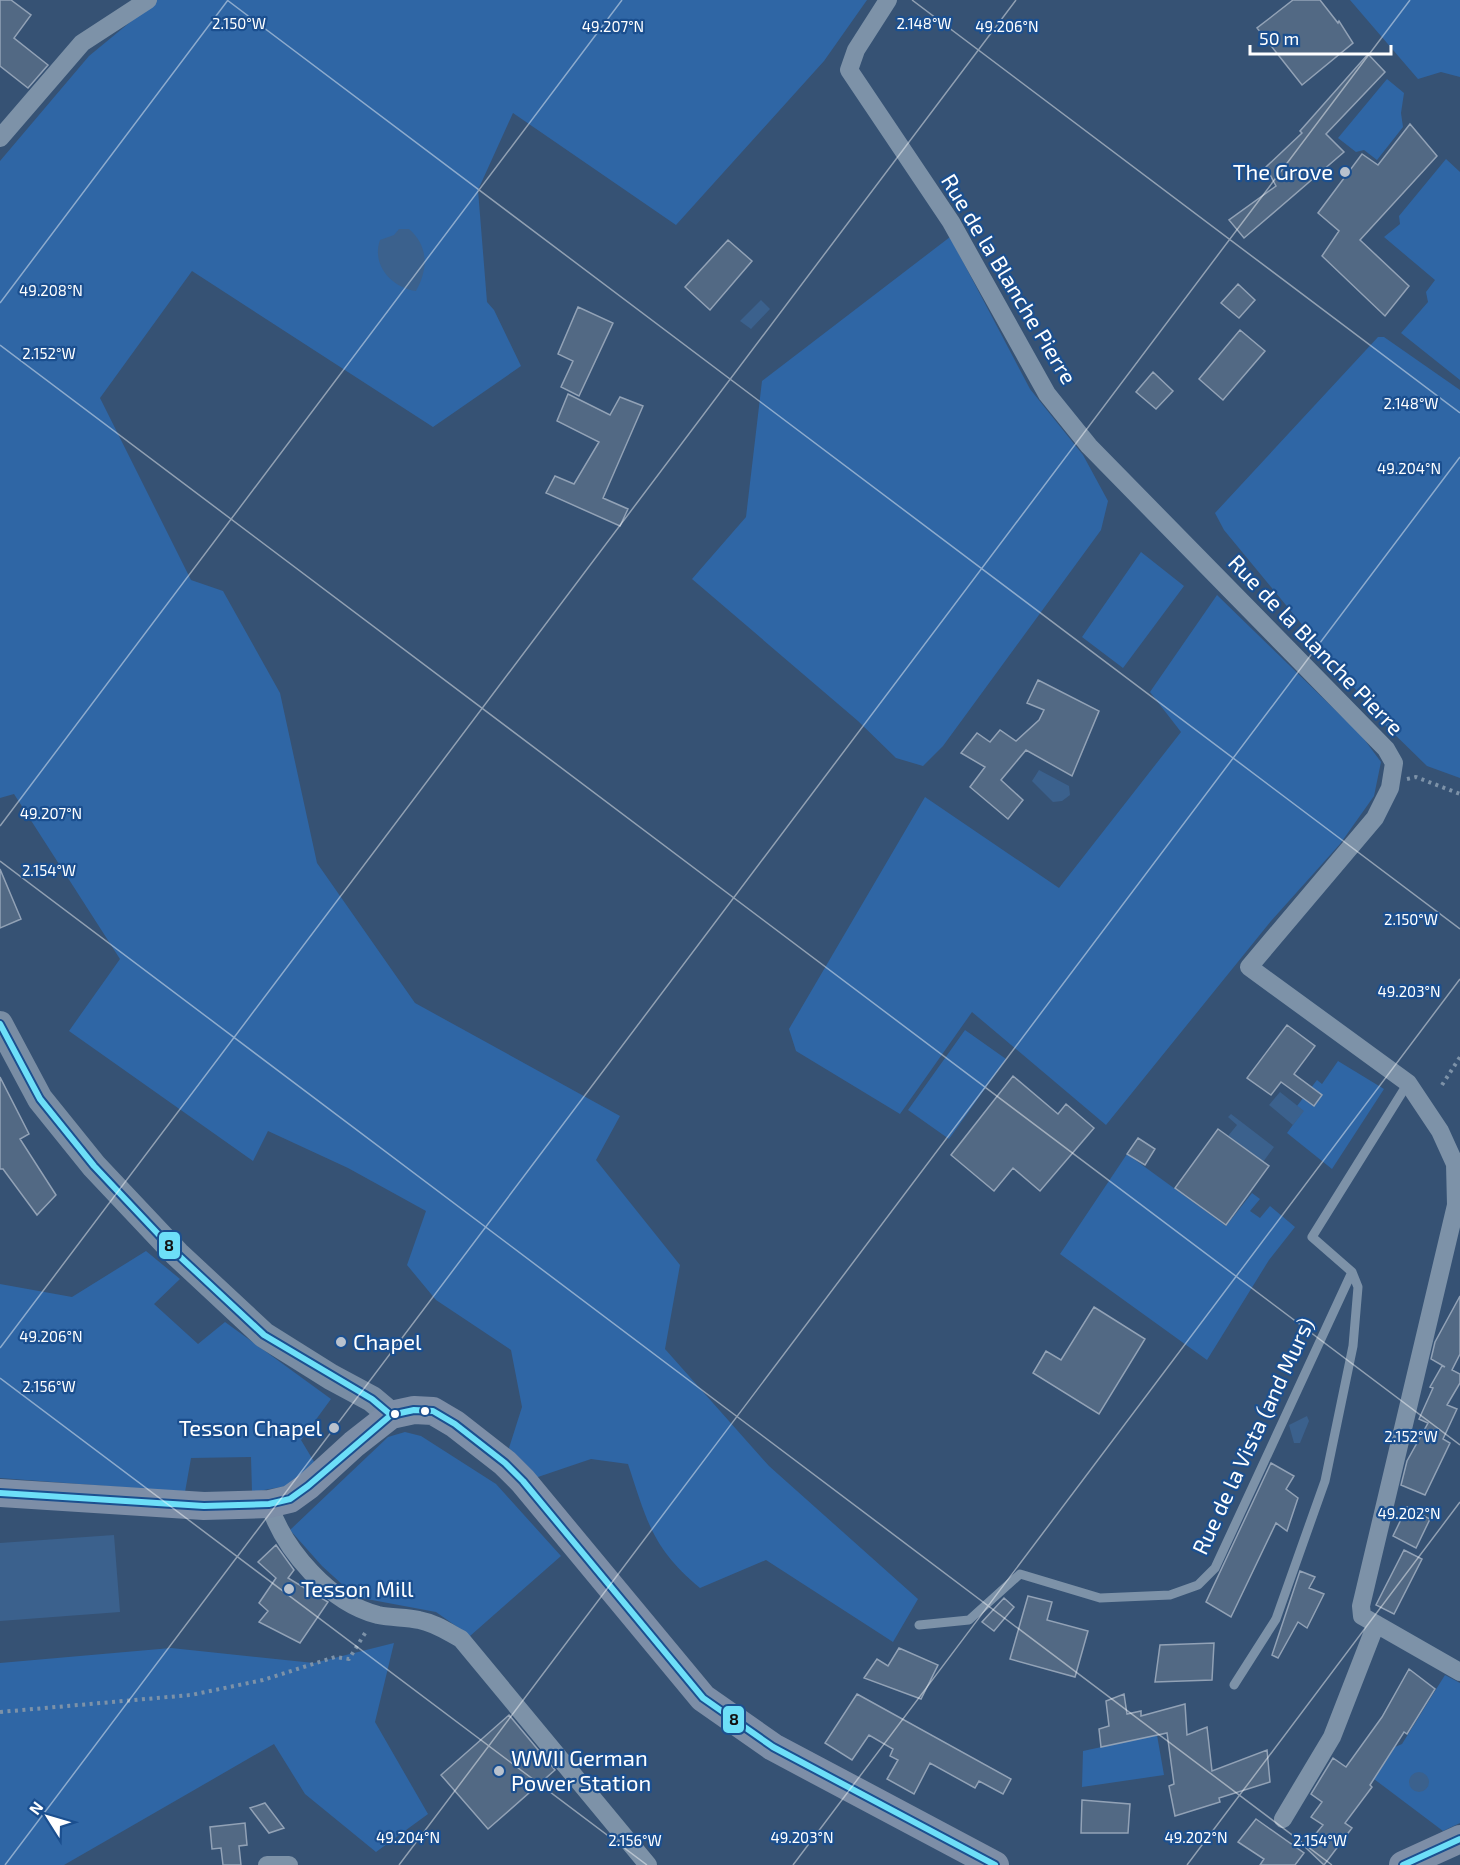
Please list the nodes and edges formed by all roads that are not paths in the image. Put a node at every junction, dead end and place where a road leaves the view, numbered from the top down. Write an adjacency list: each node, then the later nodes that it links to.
1 (148, 0): 3 (street)
2 (888, 0): 5 (street, Rue de la Blanche Pierre)
3 (0, 138)
4 (0, 1024): 7 (main road)
5 (1408, 1083): 6 (lane); 10 (street, Rue de la Blanche Pierre)
6 (1352, 1272): 11 (lane, Rue de la Vista (and Murs)); 13 (lane)
7 (390, 1415): 9 (main road); 19 (main road)
8 (0, 1493): 9 (main road)
9 (269, 1504): 18 (street)
10 (1376, 1624): 12 (street, Rue de la Blanche Pierre); 14 (street)
11 (919, 1625)
12 (1460, 1672)
13 (1234, 1685)
14 (1283, 1819)
15 (1460, 1839): 20 (main road)
16 (267, 1865): 17 (street)
17 (289, 1865)
18 (648, 1865)
19 (995, 1865)
20 (1403, 1865)

